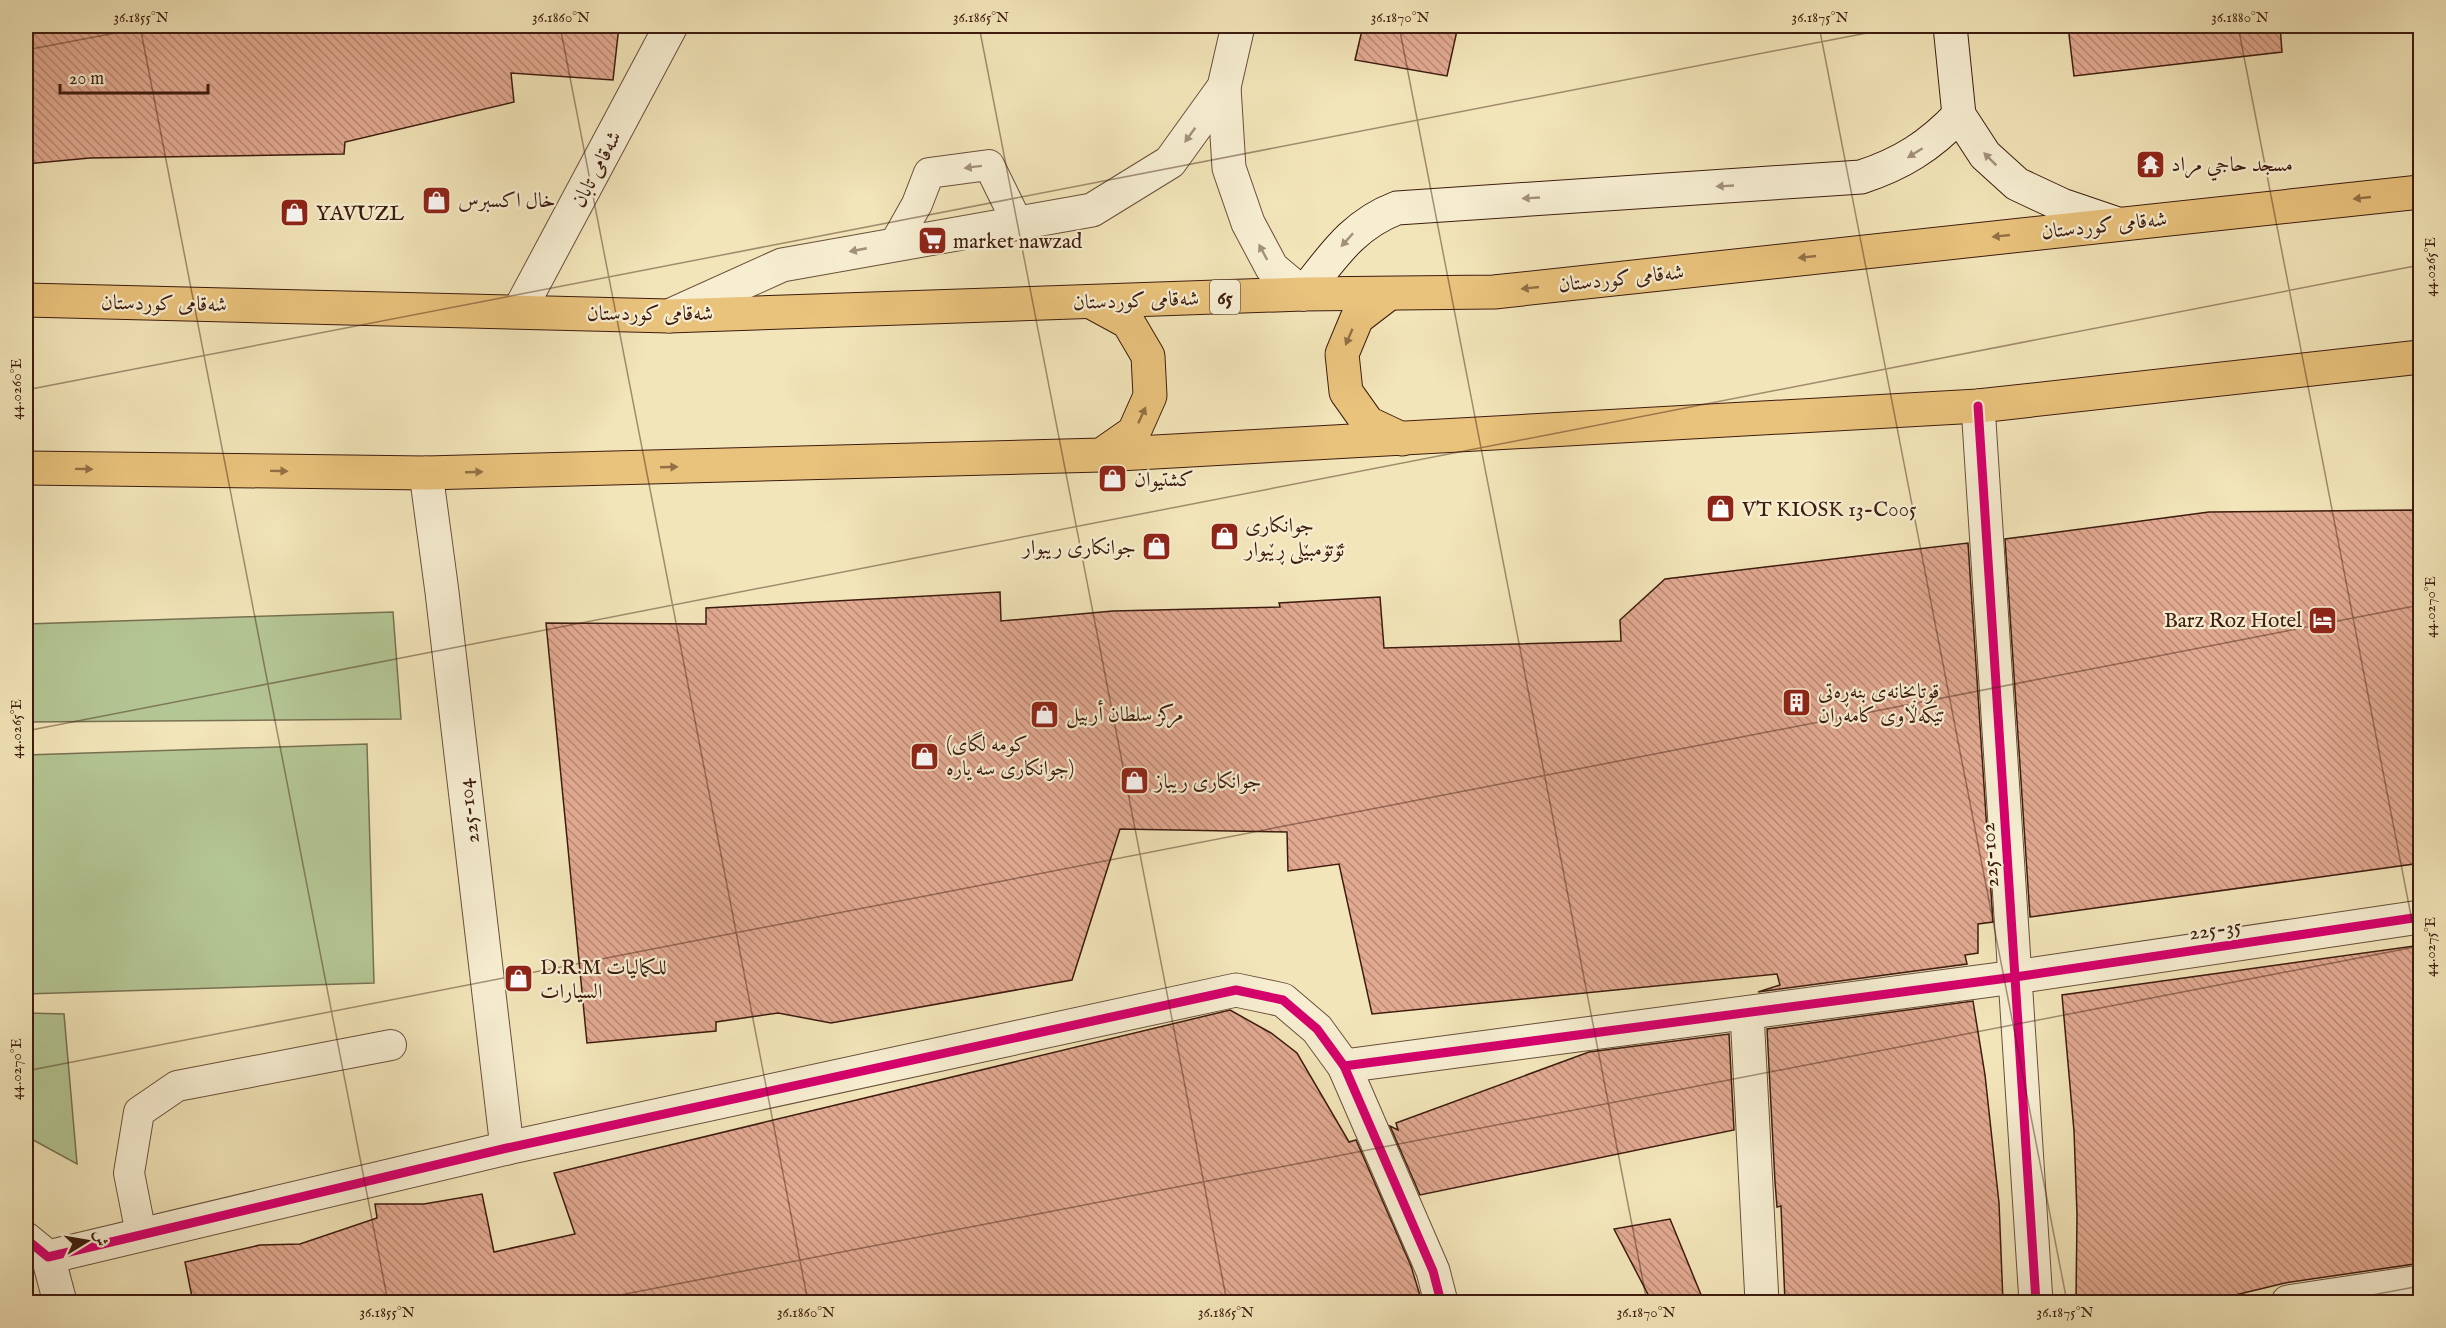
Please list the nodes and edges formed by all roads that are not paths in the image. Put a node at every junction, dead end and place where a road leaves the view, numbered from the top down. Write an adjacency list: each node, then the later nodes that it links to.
1 (671, 26): 14 (street, شەقامی تابان)
2 (1238, 26): 4 (street)
3 (1950, 26): 5 (street)
4 (1224, 87): 7 (street, one-way to 7); 10 (street, one-way to 4)
5 (1959, 115): 8 (street, one-way to 5); 10 (street, one-way to 10)
6 (2421, 192): 8 (highway, شەقامی کوردستان / 65, one-way to 8)
7 (1017, 222): 9 (street); 9 (lane, one-way to 9)
8 (2115, 223): 11 (highway, شەقامی کوردستان / 65, one-way to 11)
9 (895, 243): 15 (street, one-way to 15)
10 (1303, 294): 11 (highway, شەقامی کوردستان / 65); 13 (highway, شەقامی کوردستان / 65)
11 (1387, 295): 18 (highway, one-way to 18)
12 (26, 300): 14 (highway, شەقامی کوردستان / 65)
13 (1093, 303): 15 (highway, شەقامی کوردستان / 65); 19 (highway, one-way to 13)
14 (519, 311): 15 (highway, شەقامی کوردستان / 65)
15 (669, 316)
16 (2421, 357): 17 (highway)
17 (1978, 406): 18 (highway); 23 (street, 225-102)
18 (1402, 439): 19 (highway)
19 (1101, 455): 21 (highway, one-way to 19)
20 (26, 468): 21 (highway, one-way to 21)
21 (426, 473): 27 (street, 225-104)
22 (2421, 917): 23 (street, 225-35)
23 (2015, 977): 24 (street, 225-35); 34 (street, 225-102)
24 (1747, 1012): 26 (street, 225-35); 33 (street)
25 (391, 1045): 28 (lane)
26 (1344, 1066): 27 (street); 32 (street)
27 (507, 1148): 28 (street)
28 (141, 1234): 29 (street)
29 (37, 1248): 31 (street)
30 (2421, 1282): 35 (street)
31 (60, 1302)
32 (1441, 1302)
33 (1762, 1302)
34 (2036, 1302)
35 (2288, 1302)

